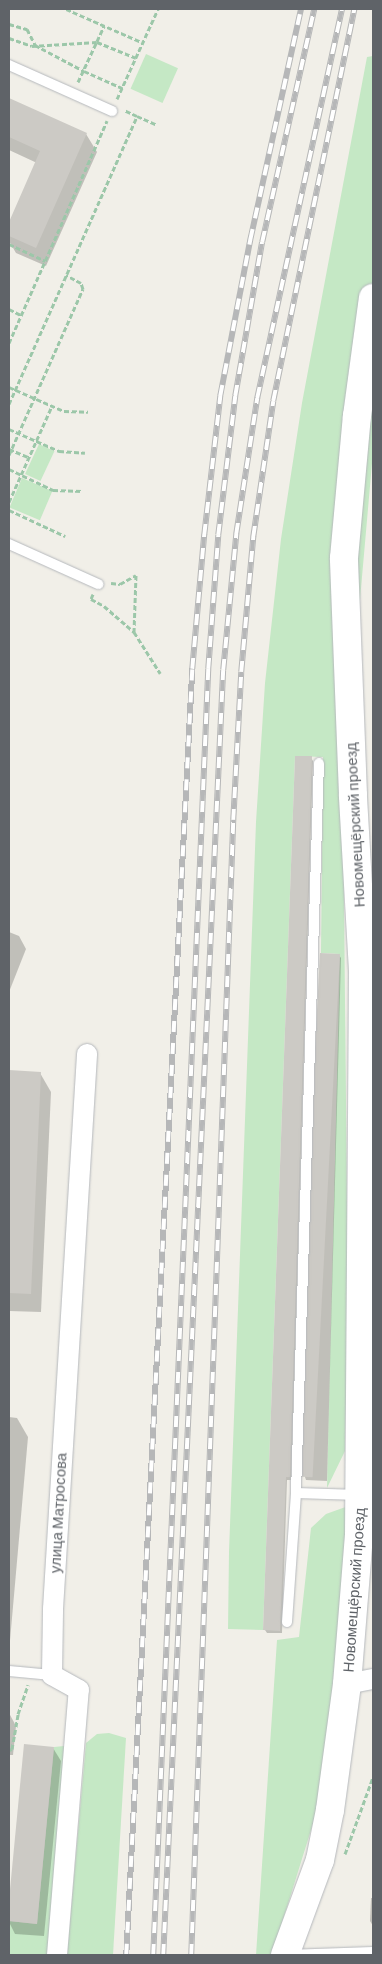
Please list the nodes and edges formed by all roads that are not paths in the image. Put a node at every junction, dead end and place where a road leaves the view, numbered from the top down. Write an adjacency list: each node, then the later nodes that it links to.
1 (9, 65): 2 (lane)
2 (113, 109)
3 (373, 298): 9 (street, Новомещёрский проезд)
4 (9, 544): 5 (lane)
5 (98, 584)
6 (318, 763): 8 (lane)
7 (87, 1054): 13 (street, улица Матросова)
8 (296, 1493): 9 (lane); 11 (lane)
9 (360, 1495): 10 (street, Новомещёрский проезд)
10 (366, 1539): 15 (street, Новомещёрский проезд)
11 (287, 1622)
12 (9, 1671): 13 (lane)
13 (52, 1675): 17 (street)
14 (373, 1679): 15 (street)
15 (347, 1684): 18 (street, Новомещёрский проезд)
16 (373, 1952): 18 (lane)
17 (57, 1955)
18 (286, 1955)

